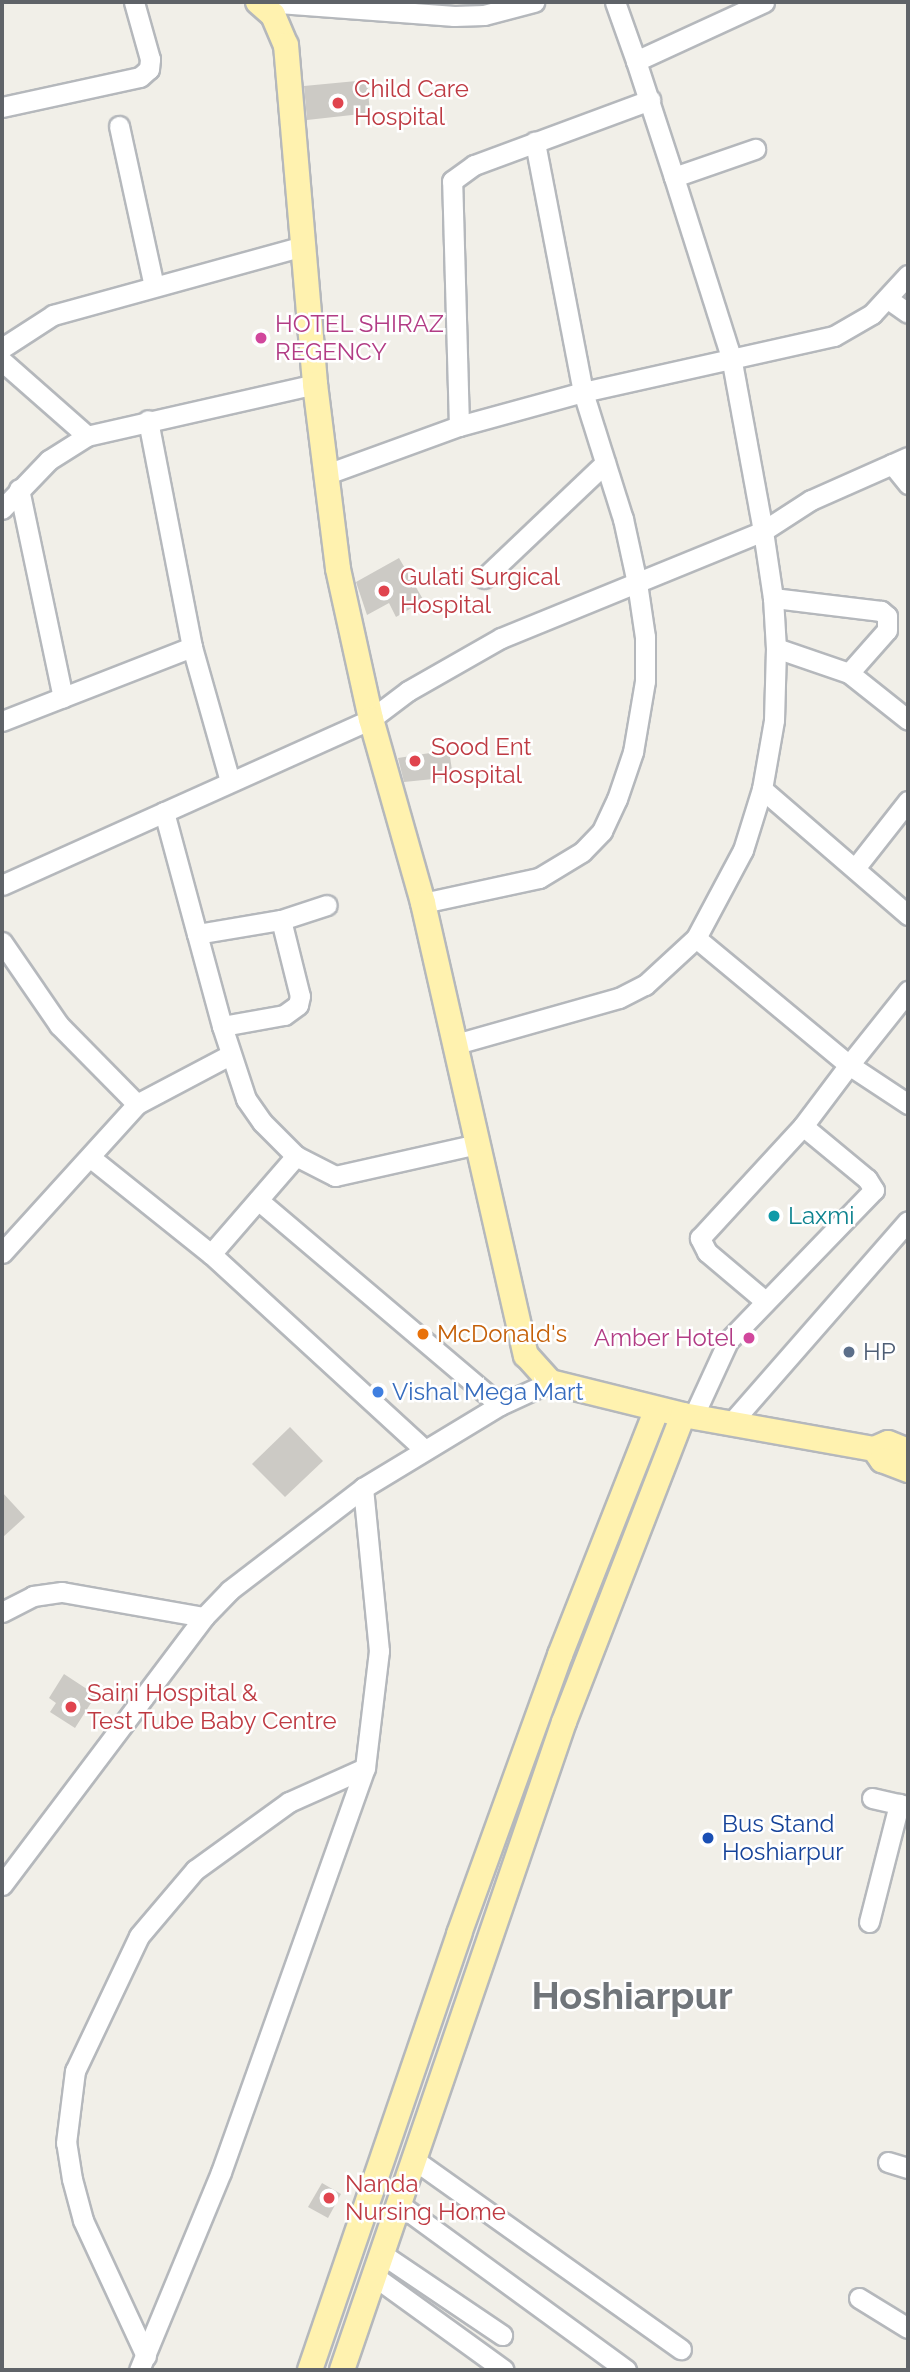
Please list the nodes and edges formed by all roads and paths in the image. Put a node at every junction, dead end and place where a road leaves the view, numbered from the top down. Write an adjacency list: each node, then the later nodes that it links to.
1 (134, 2): 9 (street)
2 (258, 2): 14 (main road)
3 (265, 2): 4 (street)
4 (534, 2)
5 (615, 2): 7 (street)
6 (764, 2): 7 (street)
7 (636, 61): 8 (street)
8 (650, 100): 11 (street); 13 (street)
9 (2, 107)
10 (120, 126): 16 (street)
11 (535, 142): 23 (street); 25 (street)
12 (755, 149): 13 (street)
13 (674, 177): 20 (street)
14 (304, 246): 16 (street); 22 (main road)
15 (908, 275): 17 (street)
16 (154, 286): 19 (street)
17 (888, 299): 18 (street); 20 (street)
18 (908, 313)
19 (2, 348)
20 (731, 357): 23 (street); 33 (street)
21 (2, 361): 26 (street)
22 (315, 384): 24 (street); 29 (main road)
23 (583, 392): 25 (street); 28 (street)
24 (148, 420): 26 (street); 37 (street)
25 (460, 426): 29 (street)
26 (87, 436): 31 (street)
27 (900, 460): 30 (street); 33 (street)
28 (605, 463): 34 (street); 35 (street)
29 (327, 474): 41 (main road)
30 (908, 484)
31 (19, 489): 32 (street); 40 (street)
32 (2, 509)
33 (763, 531): 35 (street); 36 (street)
34 (484, 578)
35 (637, 583): 41 (street); 50 (street)
36 (773, 598): 38 (street); 39 (street)
37 (192, 647): 40 (street); 44 (street)
38 (776, 649): 39 (street); 45 (street)
39 (849, 673): 42 (street)
40 (63, 697): 43 (street)
41 (371, 719): 44 (street); 50 (main road)
42 (908, 720)
43 (2, 721)
44 (230, 781): 47 (street)
45 (762, 789): 48 (street); 55 (street)
46 (908, 800): 48 (street)
47 (164, 812): 49 (street); 54 (street)
48 (856, 867): 52 (street)
49 (2, 885)
50 (423, 903): 59 (main road)
51 (327, 905): 53 (street)
52 (908, 915)
53 (281, 920): 54 (street); 58 (street)
54 (197, 934): 58 (street)
55 (696, 938): 59 (street); 61 (street)
56 (2, 942): 62 (street)
57 (908, 991): 61 (street)
58 (222, 1026): 60 (street)
59 (456, 1044): 65 (main road)
60 (228, 1056): 62 (street); 66 (street)
61 (849, 1065): 63 (street); 64 (street)
62 (137, 1104): 67 (street)
63 (908, 1104)
64 (803, 1126): 72 (street); 72 (street)
65 (477, 1144): 66 (street); 73 (main road)
66 (296, 1156): 68 (street)
67 (91, 1158): 70 (street); 71 (street)
68 (258, 1200): 71 (street); 74 (street)
69 (908, 1221): 77 (street)
70 (2, 1253)
71 (211, 1254): 79 (street)
72 (765, 1301): 76 (street)
73 (550, 1382): 74 (street); 75 (main road)
74 (500, 1405): 79 (street)
75 (657, 1409): 76 (main road); 83 (main road)
76 (688, 1415): 77 (main road); 84 (main road)
77 (732, 1423): 78 (main road)
78 (874, 1449): 80 (main road); 81 (main road)
79 (425, 1450): 82 (street)
80 (908, 1451)
81 (908, 1470)
82 (362, 1488): 86 (street); 87 (street)
83 (598, 1559): 84 (main road); 103 (main road)
84 (622, 1568): 92 (main road)
85 (2, 1612): 86 (street)
86 (204, 1617): 90 (street)
87 (365, 1768): 101 (street); 101 (street)
88 (872, 1798): 89 (street)
89 (904, 1805): 91 (street)
90 (2, 1885)
91 (869, 1922)
92 (416, 2161): 95 (main road); 100 (street)
93 (888, 2162): 94 (street)
94 (908, 2168)
95 (400, 2205): 96 (main road); 105 (street)
96 (378, 2265): 99 (street); 102 (main road); 104 (street)
97 (859, 2298): 98 (street)
98 (908, 2328)
99 (502, 2335)
100 (681, 2349)
101 (143, 2363)
102 (346, 2368)
103 (310, 2370)
104 (504, 2370)
105 (626, 2370)

